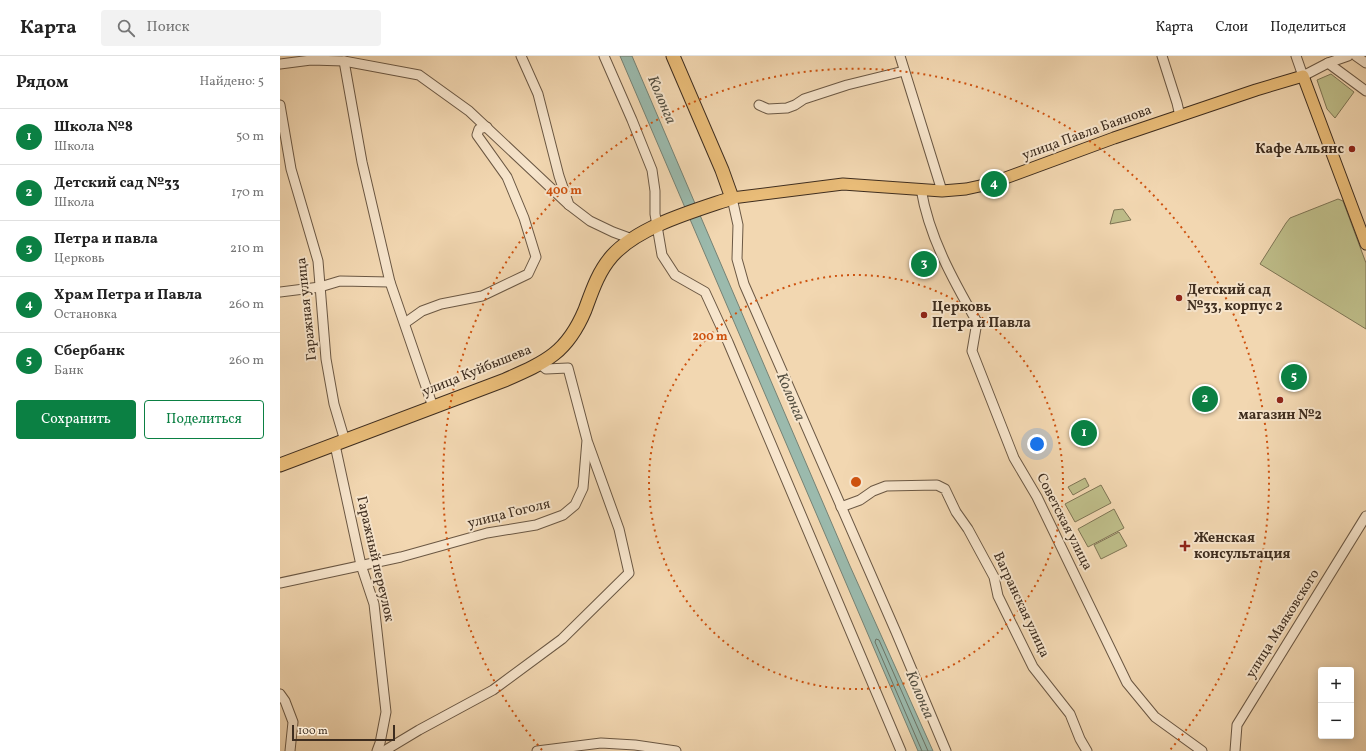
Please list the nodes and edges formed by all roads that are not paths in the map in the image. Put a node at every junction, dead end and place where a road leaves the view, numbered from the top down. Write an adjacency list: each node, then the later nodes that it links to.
1 (521, 56): 23 (street)
2 (604, 56): 24 (street)
3 (673, 56): 22 (highway)
4 (900, 56): 13 (street)
5 (1162, 56): 18 (street)
6 (1296, 56): 14 (street)
7 (1348, 56): 10 (street, улица Павла Баянова)
8 (1356, 56): 11 (street)
9 (344, 61): 12 (street); 19 (street); 27 (street)
10 (1328, 63): 14 (street, улица Павла Баянова); 15 (street)
11 (1366, 63)
12 (280, 64)
13 (904, 71): 17 (street); 21 (street)
14 (1303, 76): 18 (main road, улица Павла Баянова); 26 (main road)
15 (1366, 90)
16 (280, 105): 28 (street, Гаражная улица)
17 (759, 105)
18 (1180, 116): 21 (main road, улица Павла Баянова)
19 (486, 127): 23 (street); 30 (street)
20 (921, 189): 21 (main road, улица Павла Баянова); 22 (main road, улица Павла Баянова); 49 (street, Советская улица)
21 (942, 191)
22 (732, 198): 24 (highway, улица Куйбышева); 36 (street)
23 (569, 205): 25 (street)
24 (657, 226): 25 (highway, улица Куйбышева); 46 (street)
25 (632, 239): 31 (highway, улица Куйбышева)
26 (1366, 244)
27 (390, 282): 28 (street); 30 (street)
28 (320, 287): 29 (street); 34 (street, Гаражная улица)
29 (280, 292)
30 (405, 323): 32 (street)
31 (540, 364): 32 (highway, улица Куйбышева); 33 (street, улица Гоголя)
32 (433, 407): 34 (highway, улица Куйбышева)
33 (586, 440): 38 (street, улица Гоголя); 43 (street)
34 (340, 443): 35 (highway, улица Куйбышева); 38 (street, Гаражный переулок)
35 (280, 465)
36 (841, 507): 47 (street); 48 (street, Вагранская улица)
37 (1366, 516): 50 (street, улица Маяковского)
38 (361, 565): 39 (street, улица Гоголя); 42 (street, Гаражный переулок)
39 (280, 582)
40 (280, 694): 41 (street)
41 (290, 751)
42 (377, 751)
43 (384, 751)
44 (537, 751): 45 (street)
45 (676, 751)
46 (901, 751)
47 (946, 751)
48 (1087, 751)
49 (1202, 751)
50 (1235, 751)

